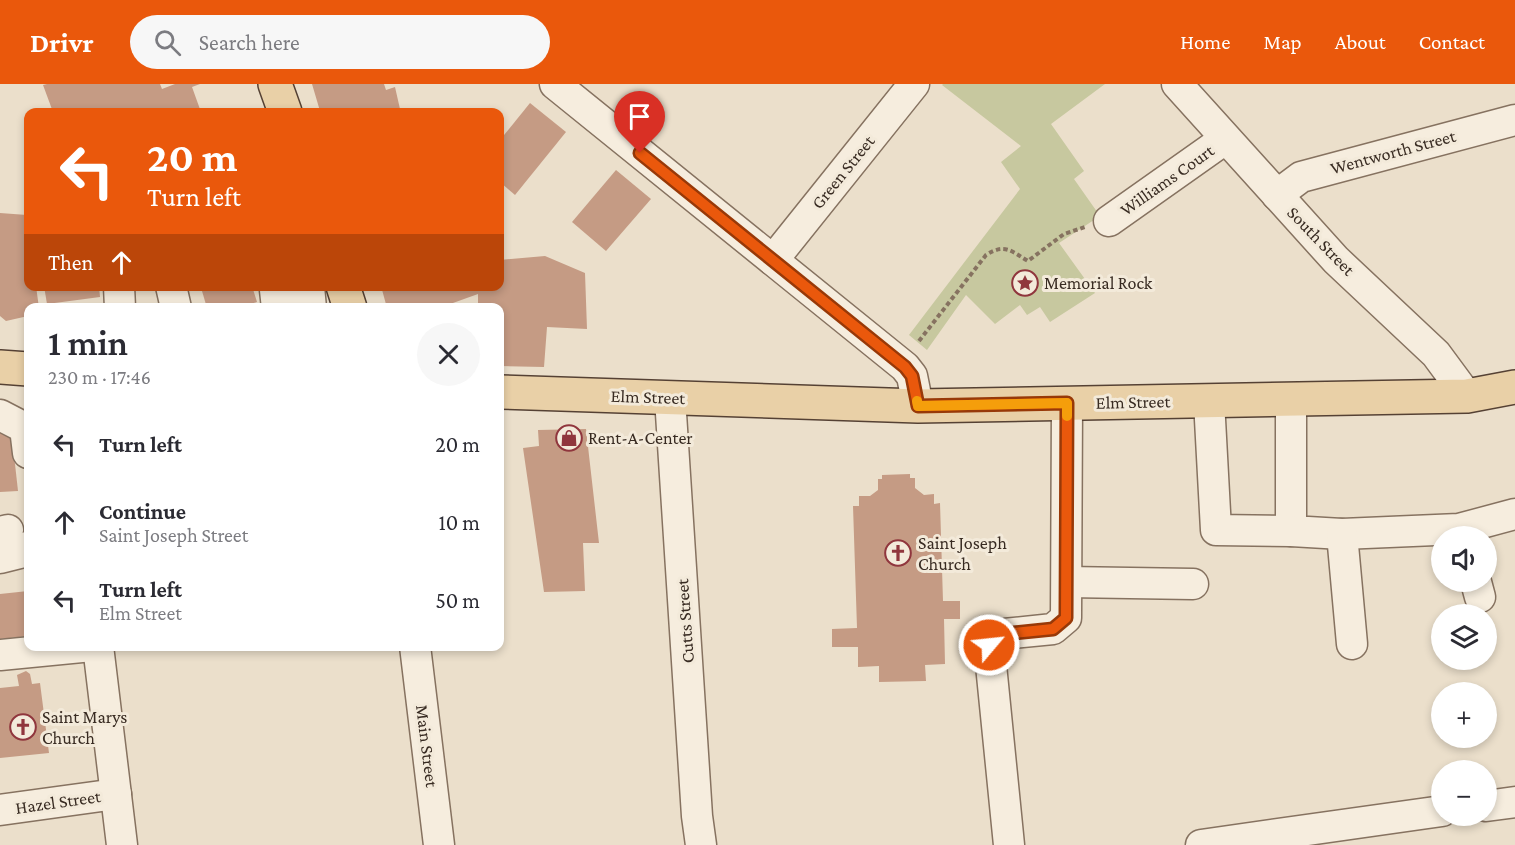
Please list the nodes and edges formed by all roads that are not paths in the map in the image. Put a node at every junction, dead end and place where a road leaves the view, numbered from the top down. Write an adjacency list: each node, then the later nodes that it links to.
1 (275, 84): 5 (main road)
2 (914, 84): 10 (street, Green Street)
3 (1177, 84): 7 (street, South Street)
4 (570, 89): 10 (street)
5 (284, 108)
6 (1515, 120): 8 (street, Wentworth Street)
7 (1225, 139): 8 (street, South Street); 9 (street, Williams Court)
8 (1277, 195): 15 (street, South Street)
9 (1109, 221)
10 (773, 261): 20 (street)
11 (0, 368): 12 (main road)
12 (24, 369)
13 (504, 392): 16 (main road, Elm Street)
14 (1512, 393): 15 (main road, Elm Street)
15 (1467, 396): 17 (main road, Elm Street)
16 (670, 398): 20 (main road, Elm Street); 42 (street, Cutts Street)
17 (1291, 399): 18 (main road, Elm Street); 25 (street)
18 (1209, 401): 19 (main road, Elm Street); 25 (street)
19 (1067, 403): 20 (main road, Elm Street); 28 (street)
20 (918, 406)
21 (0, 415): 22 (street)
22 (24, 427)
23 (1515, 514): 24 (street)
24 (1480, 526)
25 (1291, 531): 27 (street)
26 (1431, 533): 27 (street)
27 (1342, 534): 30 (street)
28 (1067, 584): 29 (street); 43 (street)
29 (1193, 584)
30 (1352, 644)
31 (41, 651): 34 (street)
32 (99, 651): 35 (street)
33 (416, 651): 41 (street, Main Street)
34 (0, 655)
35 (116, 794): 38 (street, Hazel Street); 40 (street)
36 (1515, 802): 37 (street)
37 (1497, 804)
38 (0, 810)
39 (1431, 813): 44 (street)
40 (122, 845)
41 (439, 845)
42 (701, 845)
43 (1010, 845)
44 (1201, 845)

